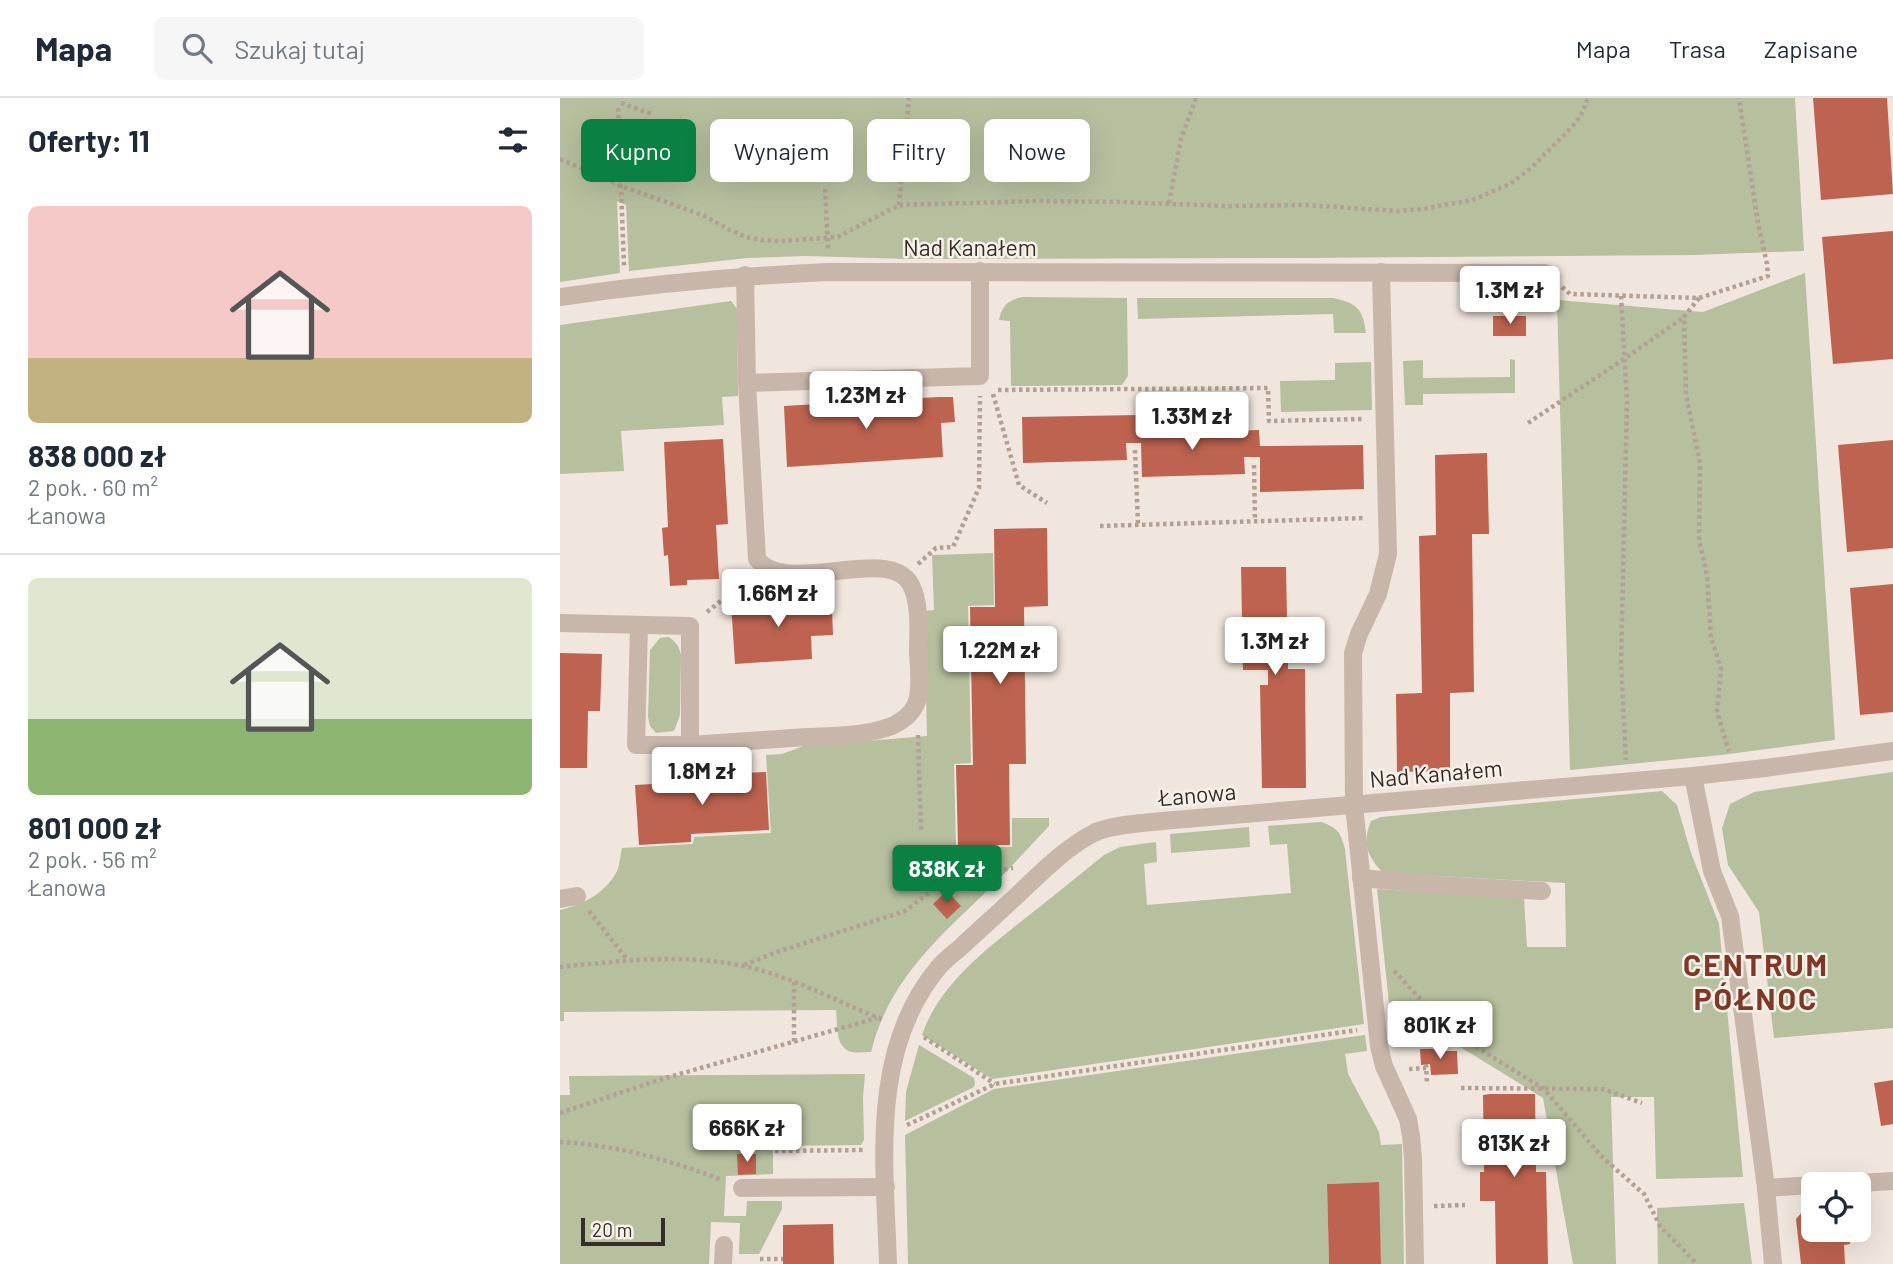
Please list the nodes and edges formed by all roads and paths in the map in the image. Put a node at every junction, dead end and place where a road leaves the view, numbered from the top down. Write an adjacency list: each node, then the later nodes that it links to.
1 (909, 98): 10 (path)
2 (1196, 98): 9 (path)
3 (1588, 98): 9 (path)
4 (1739, 98): 19 (path)
5 (652, 114): 7 (path)
6 (560, 159): 7 (path)
7 (621, 186): 11 (path); 16 (path)
8 (825, 189): 11 (path)
9 (1169, 203): 10 (path)
10 (899, 205): 11 (path)
11 (828, 238)
12 (980, 271): 13 (street, Nad Kanałem); 15 (street, Nad Kanałem); 22 (street)
13 (1381, 272): 14 (street, Nad Kanałem); 24 (street, Nad Kanałem)
14 (1545, 272): 17 (path)
15 (745, 275): 16 (street, Nad Kanałem); 23 (street)
16 (624, 288): 18 (street, Nad Kanałem)
17 (1620, 296): 19 (path); 21 (path)
18 (560, 297)
19 (1699, 298): 20 (path)
20 (1684, 317): 21 (path); 41 (path)
21 (1624, 359): 25 (path); 43 (path)
22 (980, 376): 23 (street); 34 (path)
23 (747, 383): 33 (street)
24 (1384, 418): 28 (path); 29 (street, Nad Kanałem)
25 (1528, 423)
26 (1135, 450): 31 (path)
27 (1254, 465): 30 (path)
28 (1047, 503)
29 (1387, 517): 30 (path); 44 (street, Nad Kanałem)
30 (1255, 521): 31 (path)
31 (1138, 524): 32 (path)
32 (1100, 526)
33 (763, 566): 34 (street); 37 (path)
34 (905, 576): 38 (street)
35 (560, 623): 36 (street)
36 (639, 625): 37 (street); 39 (street)
37 (690, 626): 39 (street)
38 (907, 716): 39 (street); 45 (path)
39 (690, 745)
40 (1893, 751): 41 (street, Nad Kanałem)
41 (1736, 771): 42 (street, Nad Kanałem)
42 (1693, 776): 43 (street, Nad Kanałem); 76 (street)
43 (1626, 782): 44 (street, Nad Kanałem)
44 (1354, 805): 47 (street); 74 (street, Łanowa)
45 (921, 832)
46 (1016, 868): 51 (path)
47 (1361, 878): 48 (street); 57 (street)
48 (1542, 891)
49 (568, 898): 50 (path)
50 (627, 960): 51 (path); 53 (path)
51 (743, 966): 54 (path)
52 (1390, 966): 64 (path)
53 (560, 967)
54 (794, 982): 55 (path); 59 (path)
55 (877, 1018): 56 (path); 59 (path)
56 (885, 1021)
57 (1377, 1029): 61 (path); 78 (street)
58 (917, 1033): 61 (path)
59 (794, 1042): 66 (path)
60 (1426, 1065): 62 (path)
61 (995, 1084): 67 (path)
62 (1427, 1085)
63 (1461, 1088): 64 (path)
64 (1545, 1089): 65 (path); 85 (path)
65 (1642, 1103)
66 (560, 1113)
67 (900, 1129)
68 (560, 1143): 75 (path)
69 (867, 1150): 70 (path)
70 (775, 1152)
71 (1893, 1181): 72 (street)
72 (1871, 1182)
73 (1801, 1186): 76 (street)
74 (886, 1187): 75 (street); 83 (street, Łanowa)
75 (742, 1188)
76 (1766, 1188): 86 (street)
77 (1465, 1205): 78 (path)
78 (1414, 1207): 84 (street)
79 (723, 1245): 82 (street)
80 (760, 1259): 81 (path)
81 (783, 1259)
82 (723, 1264)
83 (888, 1264)
84 (1415, 1264)
85 (1697, 1264)
86 (1773, 1264)

